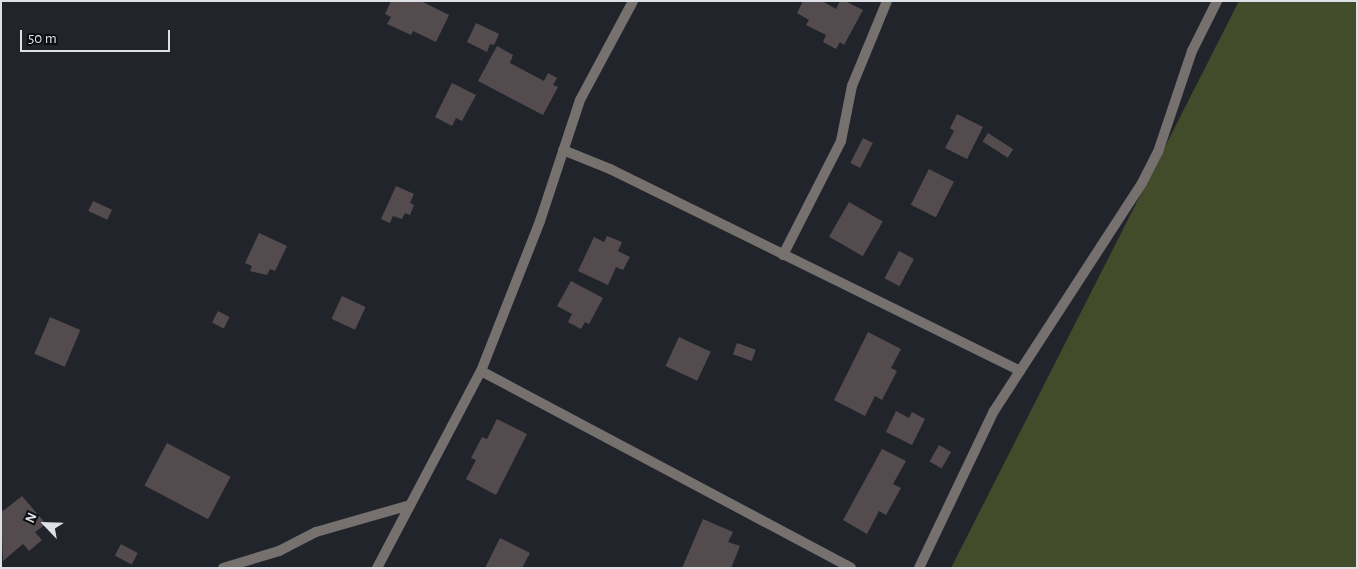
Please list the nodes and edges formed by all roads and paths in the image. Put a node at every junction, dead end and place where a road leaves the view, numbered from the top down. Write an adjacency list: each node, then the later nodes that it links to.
1 (633, 1): 4 (street)
2 (887, 1): 5 (street)
3 (1217, 1): 7 (street)
4 (563, 150): 5 (street); 6 (street)
5 (783, 255): 7 (street)
6 (481, 371): 8 (street); 11 (street)
7 (1020, 371): 12 (street)
8 (410, 505): 9 (street); 10 (street)
9 (223, 568)
10 (377, 568)
11 (851, 568)
12 (919, 568)

